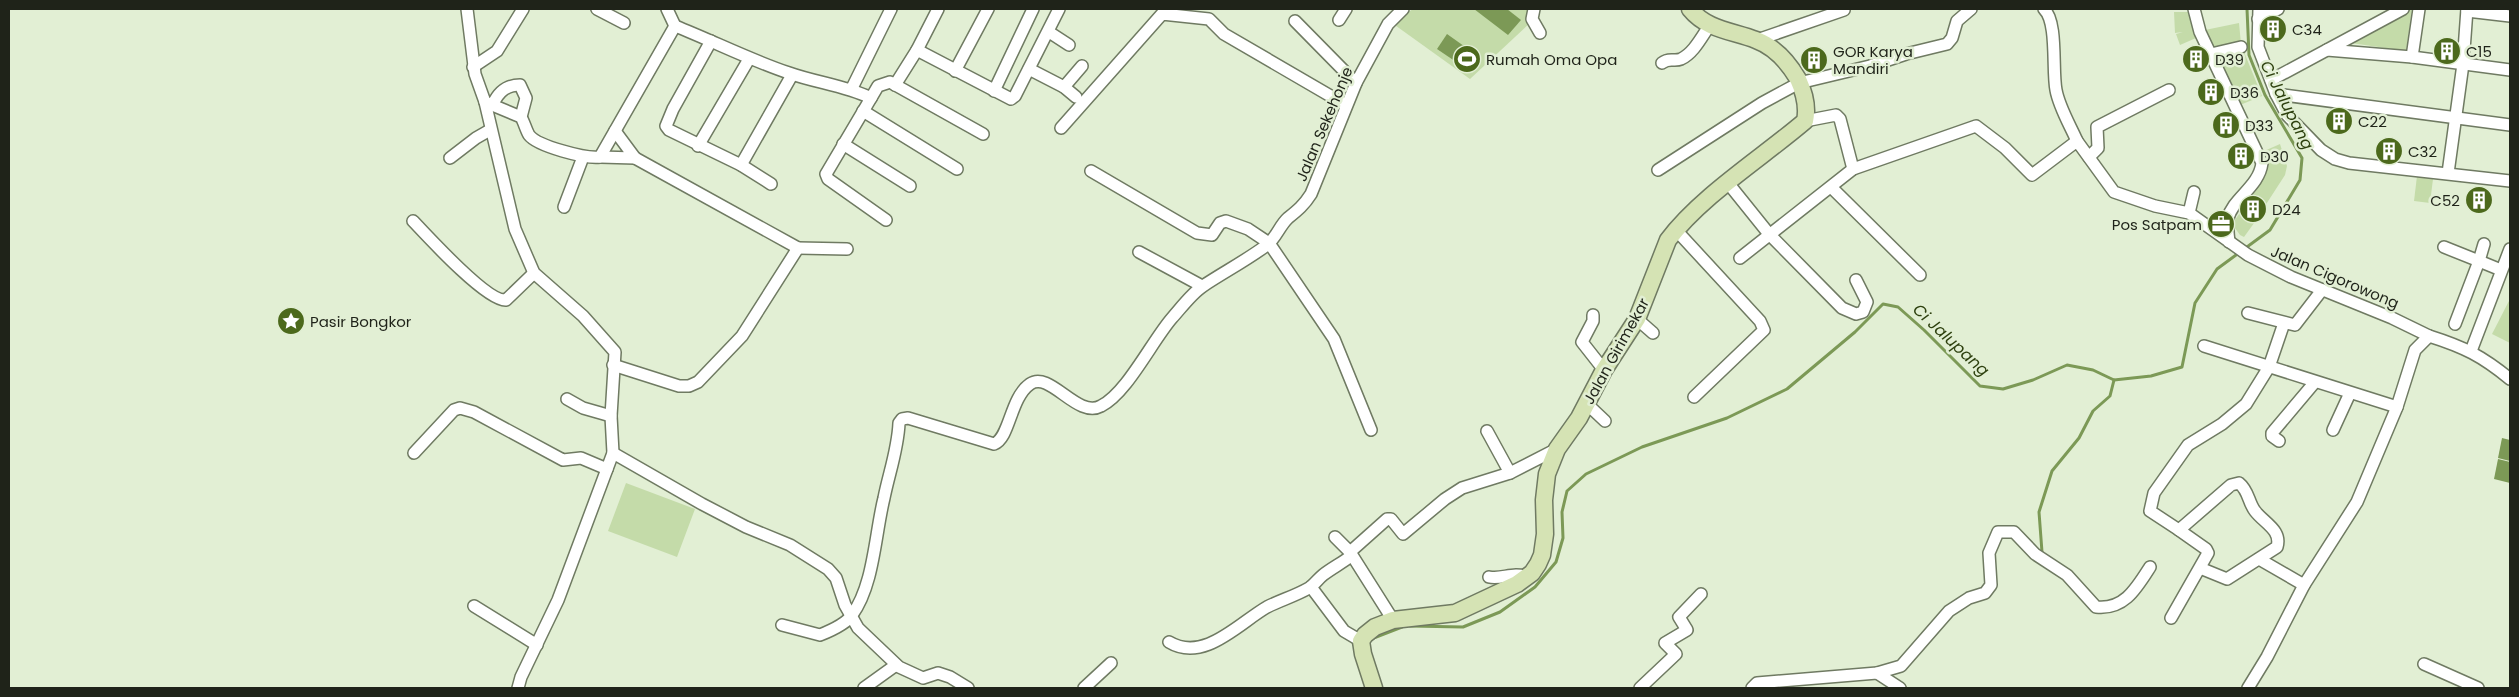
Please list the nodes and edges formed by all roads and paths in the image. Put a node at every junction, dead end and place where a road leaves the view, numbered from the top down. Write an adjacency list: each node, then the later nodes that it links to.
1 (467, 9): 43 (street)
2 (523, 9): 43 (street)
3 (597, 9): 26 (street)
4 (667, 9): 28 (street)
5 (891, 9): 52 (street)
6 (938, 9): 35 (street)
7 (988, 9): 46 (street)
8 (1033, 9): 55 (street)
9 (1059, 9): 29 (street)
10 (1346, 9): 24 (street)
11 (1534, 9): 30 (street)
12 (1690, 9): 27 (street)
13 (1971, 9): 50 (street)
14 (2194, 9): 37 (street)
15 (2278, 9): 22 (street)
16 (2403, 9): 36 (street)
17 (2419, 9): 38 (street)
18 (1398, 10): 49 (street, Jalan Sekehonje)
19 (1844, 10): 31 (street)
20 (2467, 10): 23 (street); 41 (street)
21 (2048, 11): 70 (street, Jalan Cigorowong)
22 (2259, 14): 48 (street)
23 (2510, 16)
24 (1339, 20)
25 (1294, 21): 49 (street)
26 (624, 23)
27 (1710, 25): 31 (street); 40 (street)
28 (675, 26): 32 (street); 68 (street)
29 (1049, 32): 33 (street); 44 (street)
30 (1540, 33)
31 (1757, 40): 50 (street)
32 (711, 41): 39 (street); 72 (street)
33 (1069, 45)
34 (2242, 47): 37 (street)
35 (917, 50): 46 (street); 51 (street)
36 (2327, 50): 38 (street); 48 (street)
37 (2211, 54): 96 (street)
38 (2412, 57): 41 (street)
39 (749, 59): 47 (street); 72 (street)
40 (1662, 63)
41 (2463, 64): 45 (street); 63 (street)
42 (1082, 66): 53 (street)
43 (474, 67): 59 (street)
44 (1029, 69): 53 (street); 55 (street)
45 (2510, 70)
46 (955, 71): 55 (street)
47 (792, 74): 52 (street); 78 (street)
48 (2271, 80): 56 (street)
49 (1356, 83): 60 (street, Jalan Sekehonje)
50 (1800, 83): 64 (street); 81 (street)
51 (895, 85): 58 (street); 69 (street)
52 (852, 88): 58 (street)
53 (1064, 88): 57 (street)
54 (2169, 90): 75 (street)
55 (994, 91)
56 (2276, 94): 63 (street); 83 (street)
57 (1076, 97)
58 (871, 98): 61 (street)
59 (489, 103): 62 (street); 62 (street); 67 (street)
60 (1346, 105): 66 (street); 97 (street, Jalan Sekehonje)
61 (863, 110): 71 (street); 79 (street)
62 (521, 117): 73 (street)
63 (2456, 119): 65 (street); 83 (street)
64 (1805, 121): 80 (street); 85 (street, Jalan Girimekar)
65 (2510, 125)
66 (1061, 128)
67 (490, 130): 76 (street); 107 (street)
68 (615, 131): 74 (street); 77 (street)
69 (983, 134)
70 (2077, 141): 75 (street, Jalan Cigorowong); 80 (street)
71 (843, 144): 87 (street); 92 (street)
72 (698, 146): 78 (street)
73 (583, 157): 74 (street); 90 (street)
74 (600, 157): 77 (street)
75 (2089, 157): 91 (street, Jalan Cigorowong)
76 (450, 158)
77 (635, 158): 100 (street)
78 (741, 165): 86 (street)
79 (957, 169)
80 (1852, 169): 88 (street)
81 (1658, 170)
82 (1091, 171): 97 (street)
83 (2448, 173): 84 (street)
84 (2510, 180)
85 (1728, 182): 94 (street, Jalan Girimekar); 95 (street)
86 (771, 184)
87 (910, 186)
88 (1832, 188): 95 (street); 108 (street)
89 (2194, 192): 91 (street)
90 (564, 207)
91 (2188, 213): 96 (street, Jalan Cigorowong)
92 (886, 220)
93 (413, 221): 107 (street)
94 (1676, 230): 114 (street, Jalan Girimekar); 127 (street)
95 (1769, 234): 104 (street); 109 (street)
96 (2230, 242): 111 (street, Jalan Cigorowong)
97 (1267, 244): 110 (street, Jalan Sekehonje); 133 (street)
98 (2484, 244): 105 (street)
99 (2444, 247): 105 (street)
100 (798, 248): 102 (street); 121 (street)
101 (2510, 249): 106 (street)
102 (847, 250)
103 (1139, 252): 110 (street)
104 (1740, 258)
105 (2479, 261): 106 (street); 116 (street)
106 (2501, 270): 120 (street)
107 (534, 273): 121 (street)
108 (1920, 275)
109 (1856, 280)
110 (1202, 286): 154 (street, Jalan Sekehonje)
111 (2322, 290): 115 (street); 118 (street, Jalan Cigorowong)
112 (2248, 313): 115 (street)
113 (1593, 315): 123 (street)
114 (1636, 319): 117 (street); 123 (street, Jalan Girimekar)
115 (2284, 323): 122 (street)
116 (2455, 324)
117 (1653, 333)
118 (2429, 336): 120 (street, Jalan Cigorowong); 130 (street)
119 (2204, 346): 122 (street)
120 (2471, 351): 124 (street, Jalan Cigorowong)
121 (613, 364): 131 (street)
122 (2269, 367): 125 (street); 142 (street)
123 (1604, 370): 129 (street, Jalan Girimekar)
124 (2510, 379)
125 (2316, 382): 126 (street); 136 (street)
126 (2350, 392): 130 (street); 135 (street)
127 (1694, 397)
128 (567, 399): 131 (street)
129 (1587, 404): 132 (street); 137 (street, Jalan Girimekar)
130 (2397, 407): 150 (street)
131 (611, 416): 138 (street)
132 (1605, 421)
133 (1371, 430)
134 (1487, 430): 141 (street)
135 (2333, 430)
136 (2279, 441)
137 (1557, 449): 141 (street); 149 (street, Jalan Girimekar)
138 (614, 453): 140 (street); 154 (street)
139 (414, 454): 140 (street)
140 (607, 469): 160 (street)
141 (1510, 473): 144 (street)
142 (2180, 530): 145 (street); 147 (street)
143 (1335, 537): 144 (street)
144 (1351, 554): 151 (street); 156 (street)
145 (2258, 559): 147 (street); 150 (street)
146 (2150, 567): 164 (street)
147 (2200, 568): 155 (street)
148 (1489, 577): 149 (street)
149 (1527, 577): 156 (street, Jalan Girimekar)
150 (2304, 585): 173 (street)
151 (1311, 587): 158 (street); 159 (street)
152 (1701, 594): 170 (street)
153 (474, 606): 160 (street)
154 (851, 618): 157 (street); 162 (street)
155 (2171, 618)
156 (1393, 620): 158 (street, Jalan Girimekar)
157 (782, 626)
158 (1361, 641): 169 (street)
159 (1169, 642)
160 (537, 645): 165 (street)
161 (1111, 663): 168 (street)
162 (896, 664): 166 (street); 167 (street)
163 (2424, 664): 174 (street)
164 (1877, 673): 171 (street); 172 (street)
165 (518, 688)
166 (864, 688)
167 (968, 688)
168 (1084, 688)
169 (1374, 688)
170 (1640, 688)
171 (1752, 688)
172 (1900, 688)
173 (2248, 688)
174 (2478, 688)

